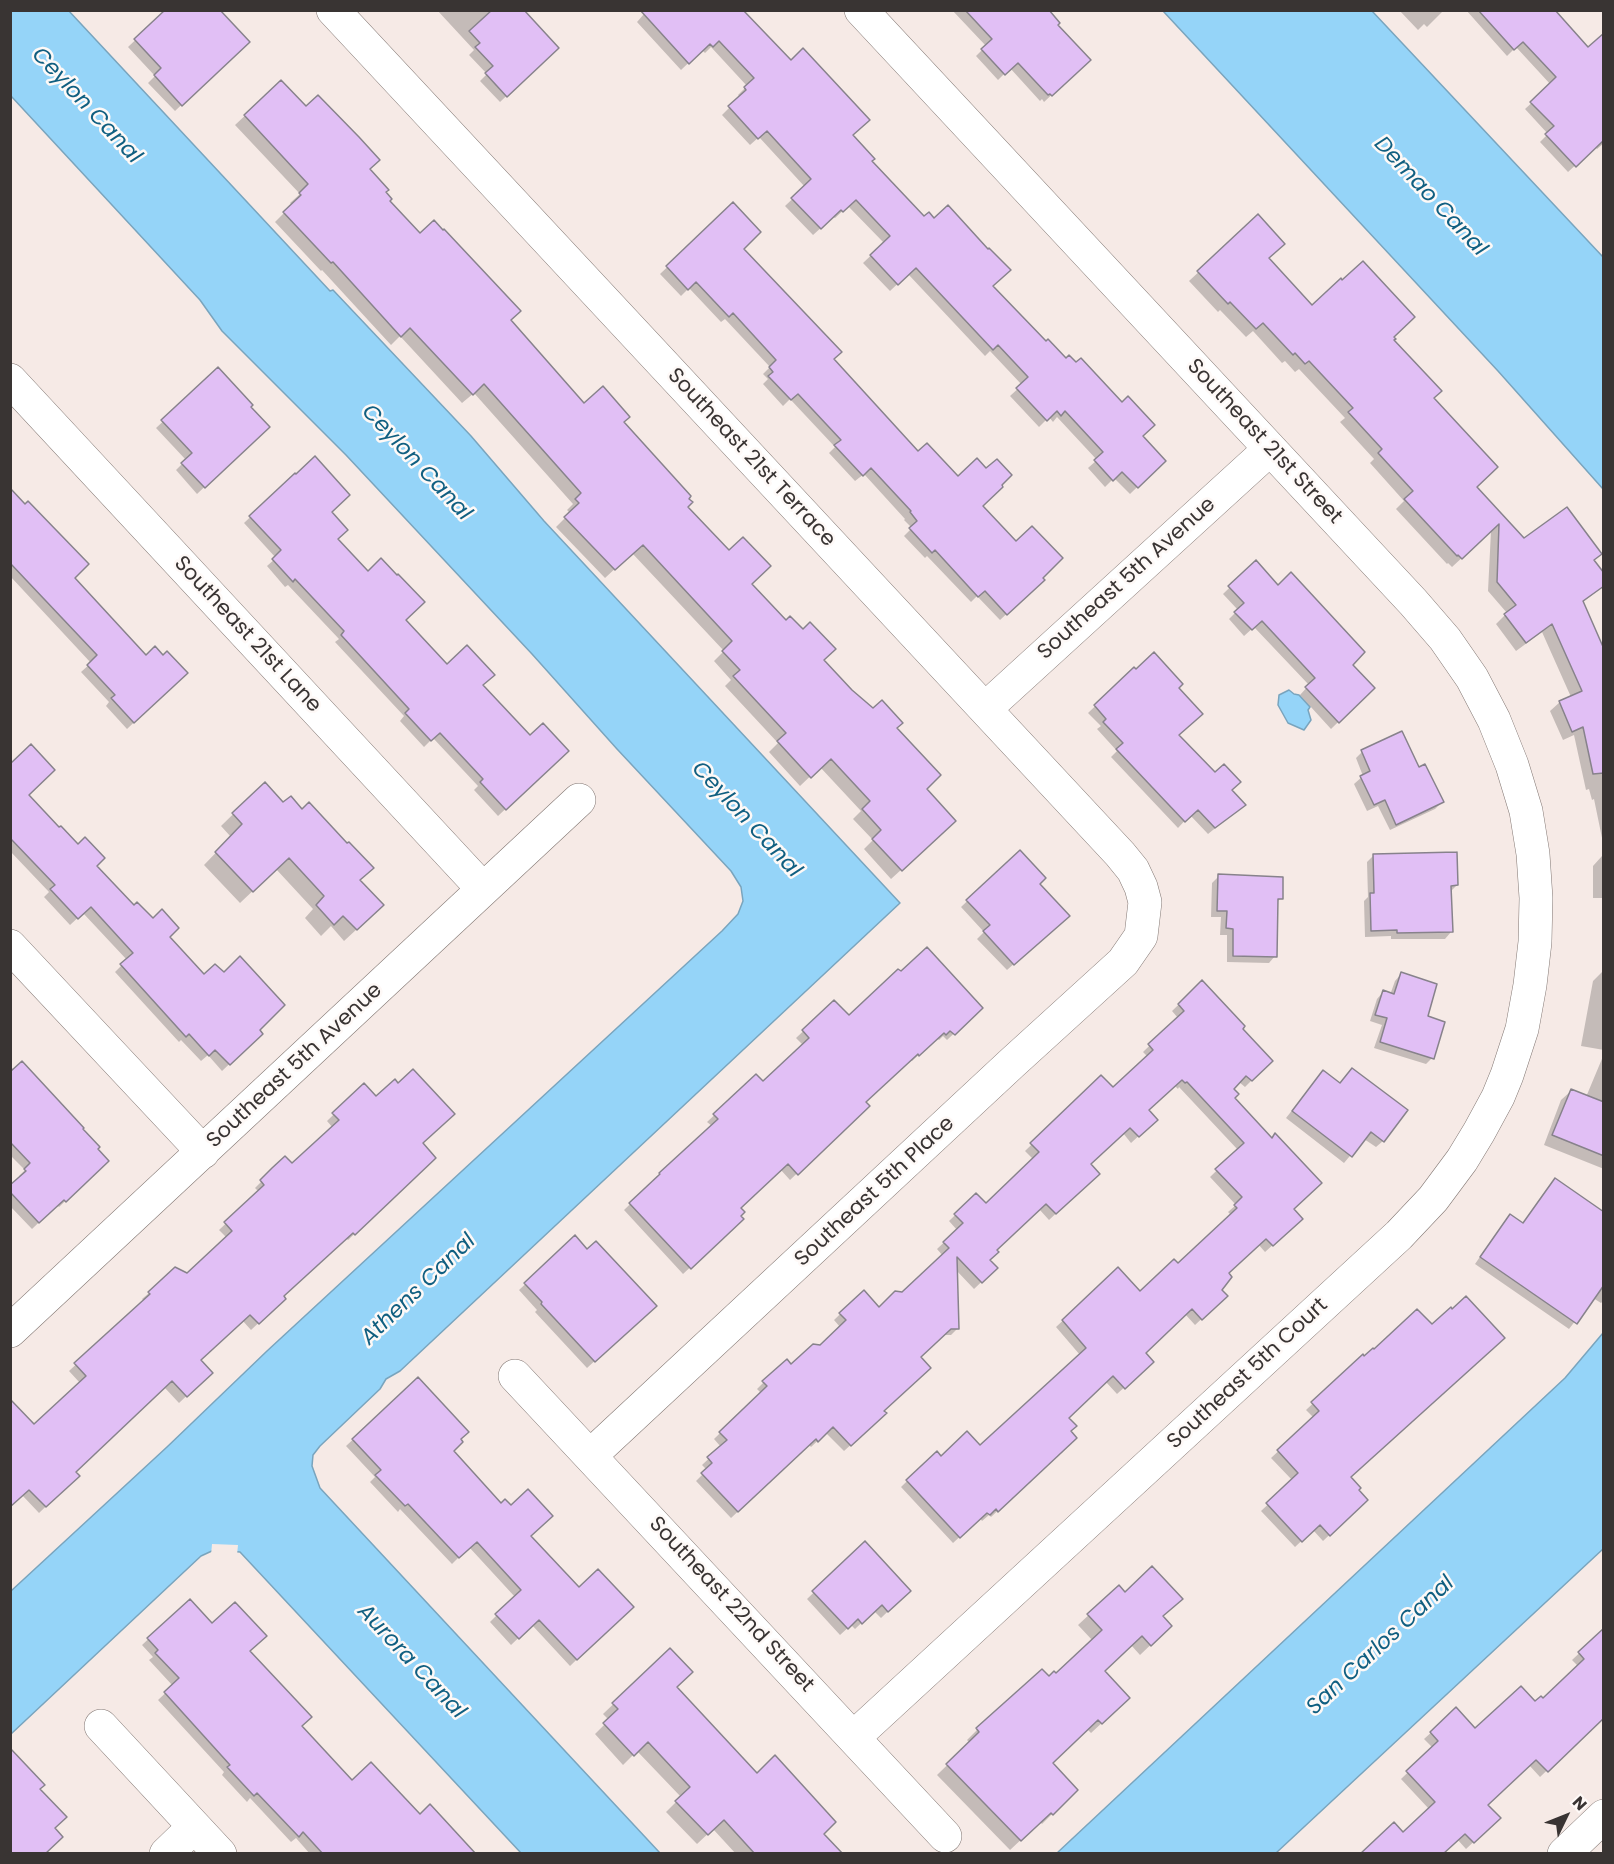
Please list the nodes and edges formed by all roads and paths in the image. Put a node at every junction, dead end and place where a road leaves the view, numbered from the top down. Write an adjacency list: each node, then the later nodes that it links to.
1 (333, 10): 5 (street, Southeast 21st Terrace)
2 (861, 10): 4 (street, Southeast 21st Street)
3 (10, 380): 7 (street, Southeast 21st Lane)
4 (1270, 449): 5 (street, Southeast 5th Avenue); 9 (street, Southeast 21st Street)
5 (985, 709): 8 (street, Southeast 21st Terrace)
6 (579, 800): 7 (street, Southeast 5th Avenue)
7 (483, 890): 11 (street, Southeast 5th Avenue)
8 (1144, 918): 14 (street, Southeast 5th Place)
9 (1535, 942): 16 (street, Southeast 5th Court)
10 (10, 946): 11 (street)
11 (203, 1152): 12 (street, Southeast 5th Avenue)
12 (10, 1331)
13 (515, 1376): 14 (street, Southeast 22nd Street)
14 (590, 1456): 16 (street, Southeast 22nd Street)
15 (101, 1726): 18 (street)
16 (854, 1737): 19 (street, Southeast 22nd Street)
17 (1604, 1816): 22 (street)
18 (195, 1827): 20 (street); 21 (street)
19 (945, 1836)
20 (166, 1854)
21 (220, 1854)
22 (1564, 1854)

